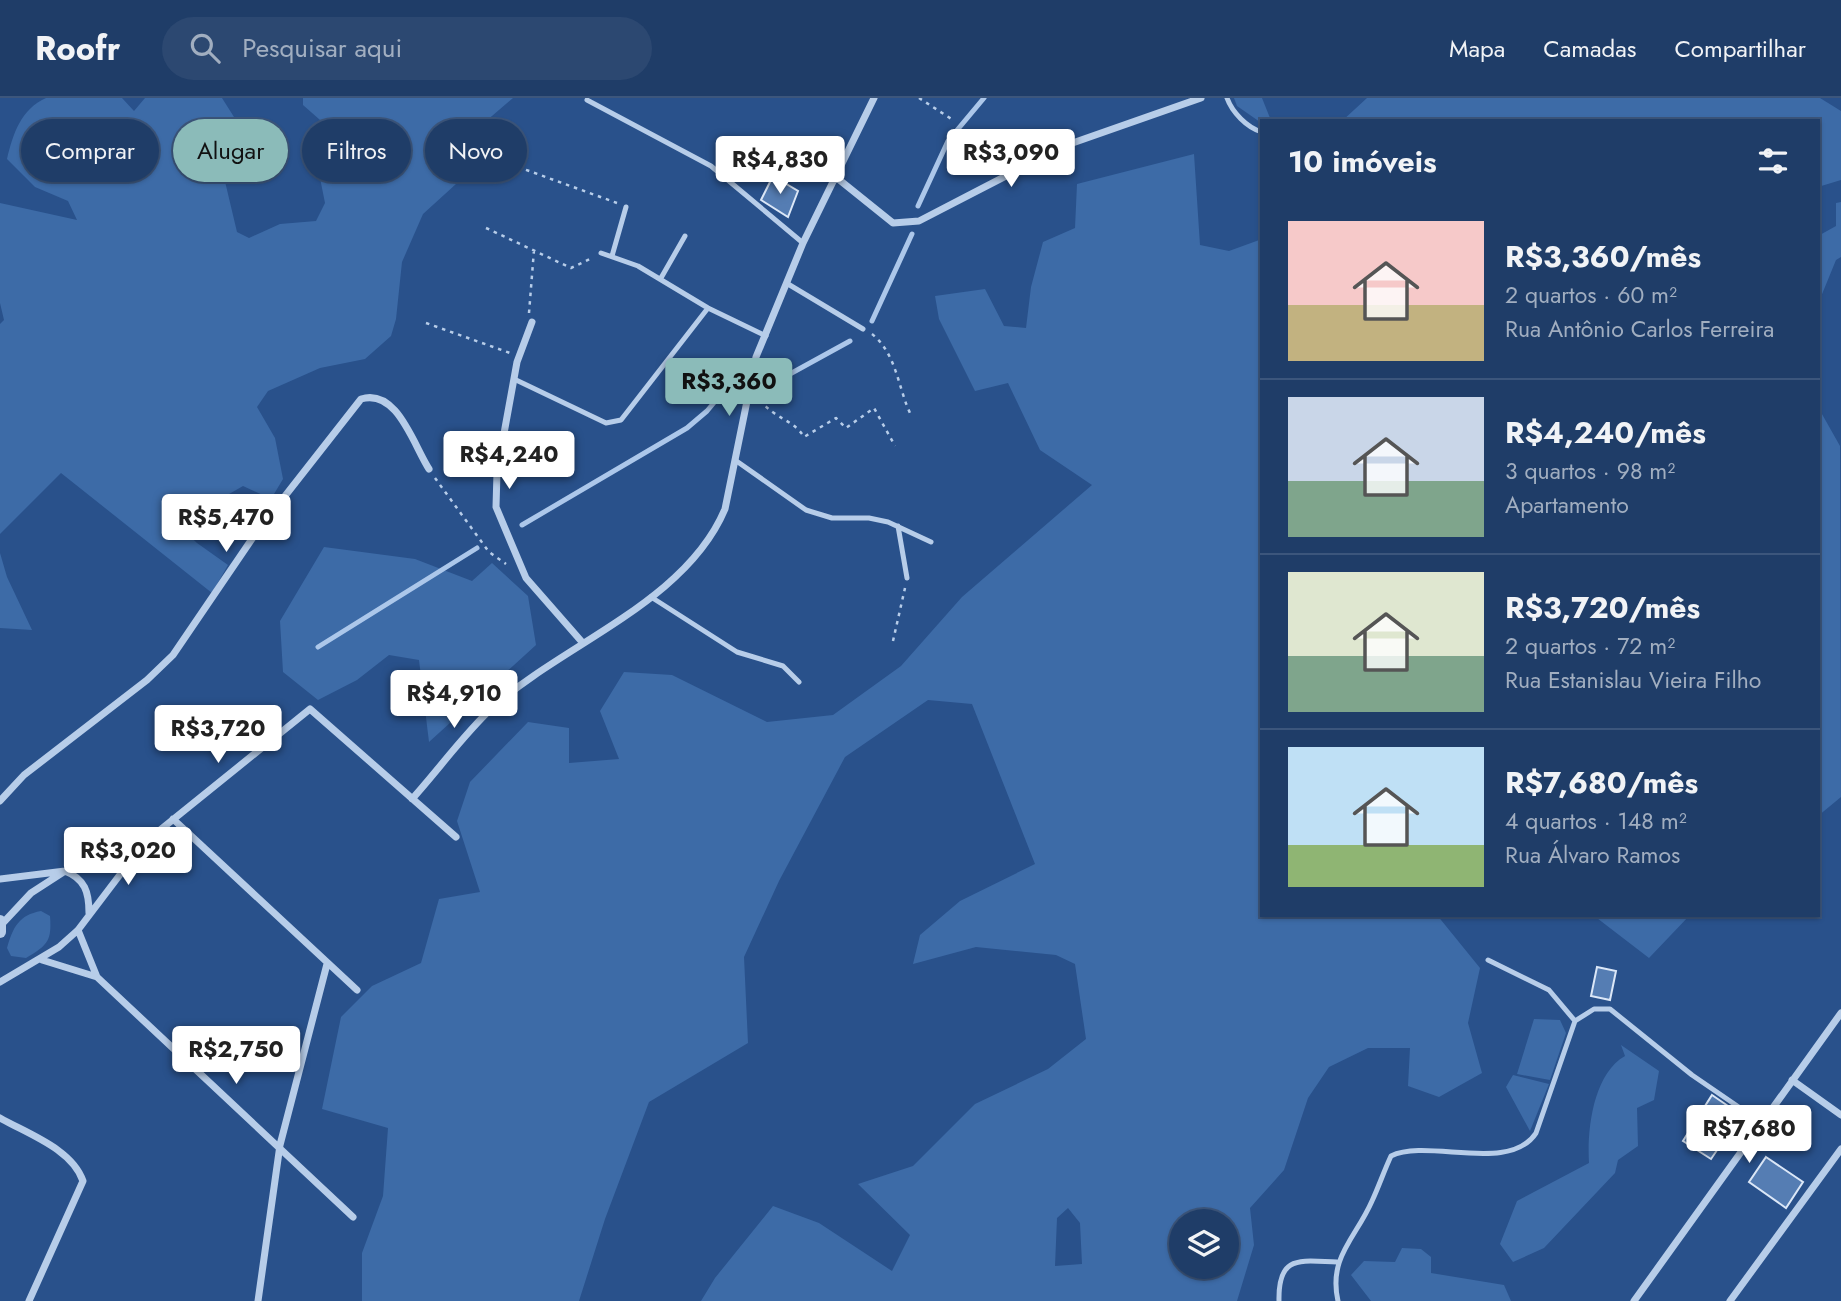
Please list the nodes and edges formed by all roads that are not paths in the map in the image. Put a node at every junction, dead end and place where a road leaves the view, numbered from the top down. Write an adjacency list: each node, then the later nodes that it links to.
1 (874, 98): 6 (street)
2 (1200, 98): 6 (street)
3 (1227, 98): 5 (lane)
4 (587, 100): 9 (lane)
5 (1260, 131)
6 (837, 178): 9 (street)
7 (626, 207): 11 (lane)
8 (685, 236): 12 (lane)
9 (803, 243): 13 (street)
10 (601, 253): 11 (lane)
11 (612, 256): 12 (lane)
12 (661, 278): 14 (lane)
13 (788, 284): 16 (lane); 17 (street)
14 (708, 308): 17 (lane); 18 (lane)
15 (532, 322): 18 (street)
16 (863, 329)
17 (766, 336): 19 (street)
18 (514, 379): 25 (street)
19 (735, 460): 21 (lane); 24 (street)
20 (429, 469): 28 (street)
21 (898, 526): 22 (lane); 23 (lane)
22 (931, 542)
23 (908, 578)
24 (651, 597): 25 (street); 26 (lane)
25 (582, 642): 27 (street)
26 (799, 682)
27 (412, 799): 29 (street); 30 (street)
28 (0, 801)
29 (173, 819): 31 (street); 39 (street)
30 (456, 837)
31 (144, 843): 32 (street); 34 (street)
32 (65, 871): 33 (street); 34 (street); 35 (street)
33 (0, 879)
34 (89, 914): 36 (street)
35 (0, 926)
36 (78, 930): 37 (street); 40 (street)
37 (42, 960): 40 (street); 41 (street)
38 (1488, 960): 44 (lane)
39 (327, 964): 42 (street); 49 (street)
40 (97, 977): 49 (street)
41 (0, 982)
42 (357, 990)
43 (1841, 1013): 45 (street)
44 (1575, 1021): 48 (lane); 52 (lane)
45 (1792, 1080): 46 (street); 48 (street)
46 (1841, 1115)
47 (0, 1118): 53 (street)
48 (1762, 1123): 57 (street)
49 (280, 1146): 51 (street); 54 (street)
50 (1841, 1149): 58 (street)
51 (353, 1217)
52 (1337, 1262): 55 (lane); 56 (lane)
53 (29, 1301)
54 (258, 1301)
55 (1279, 1301)
56 (1338, 1301)
57 (1634, 1301)
58 (1730, 1301)

